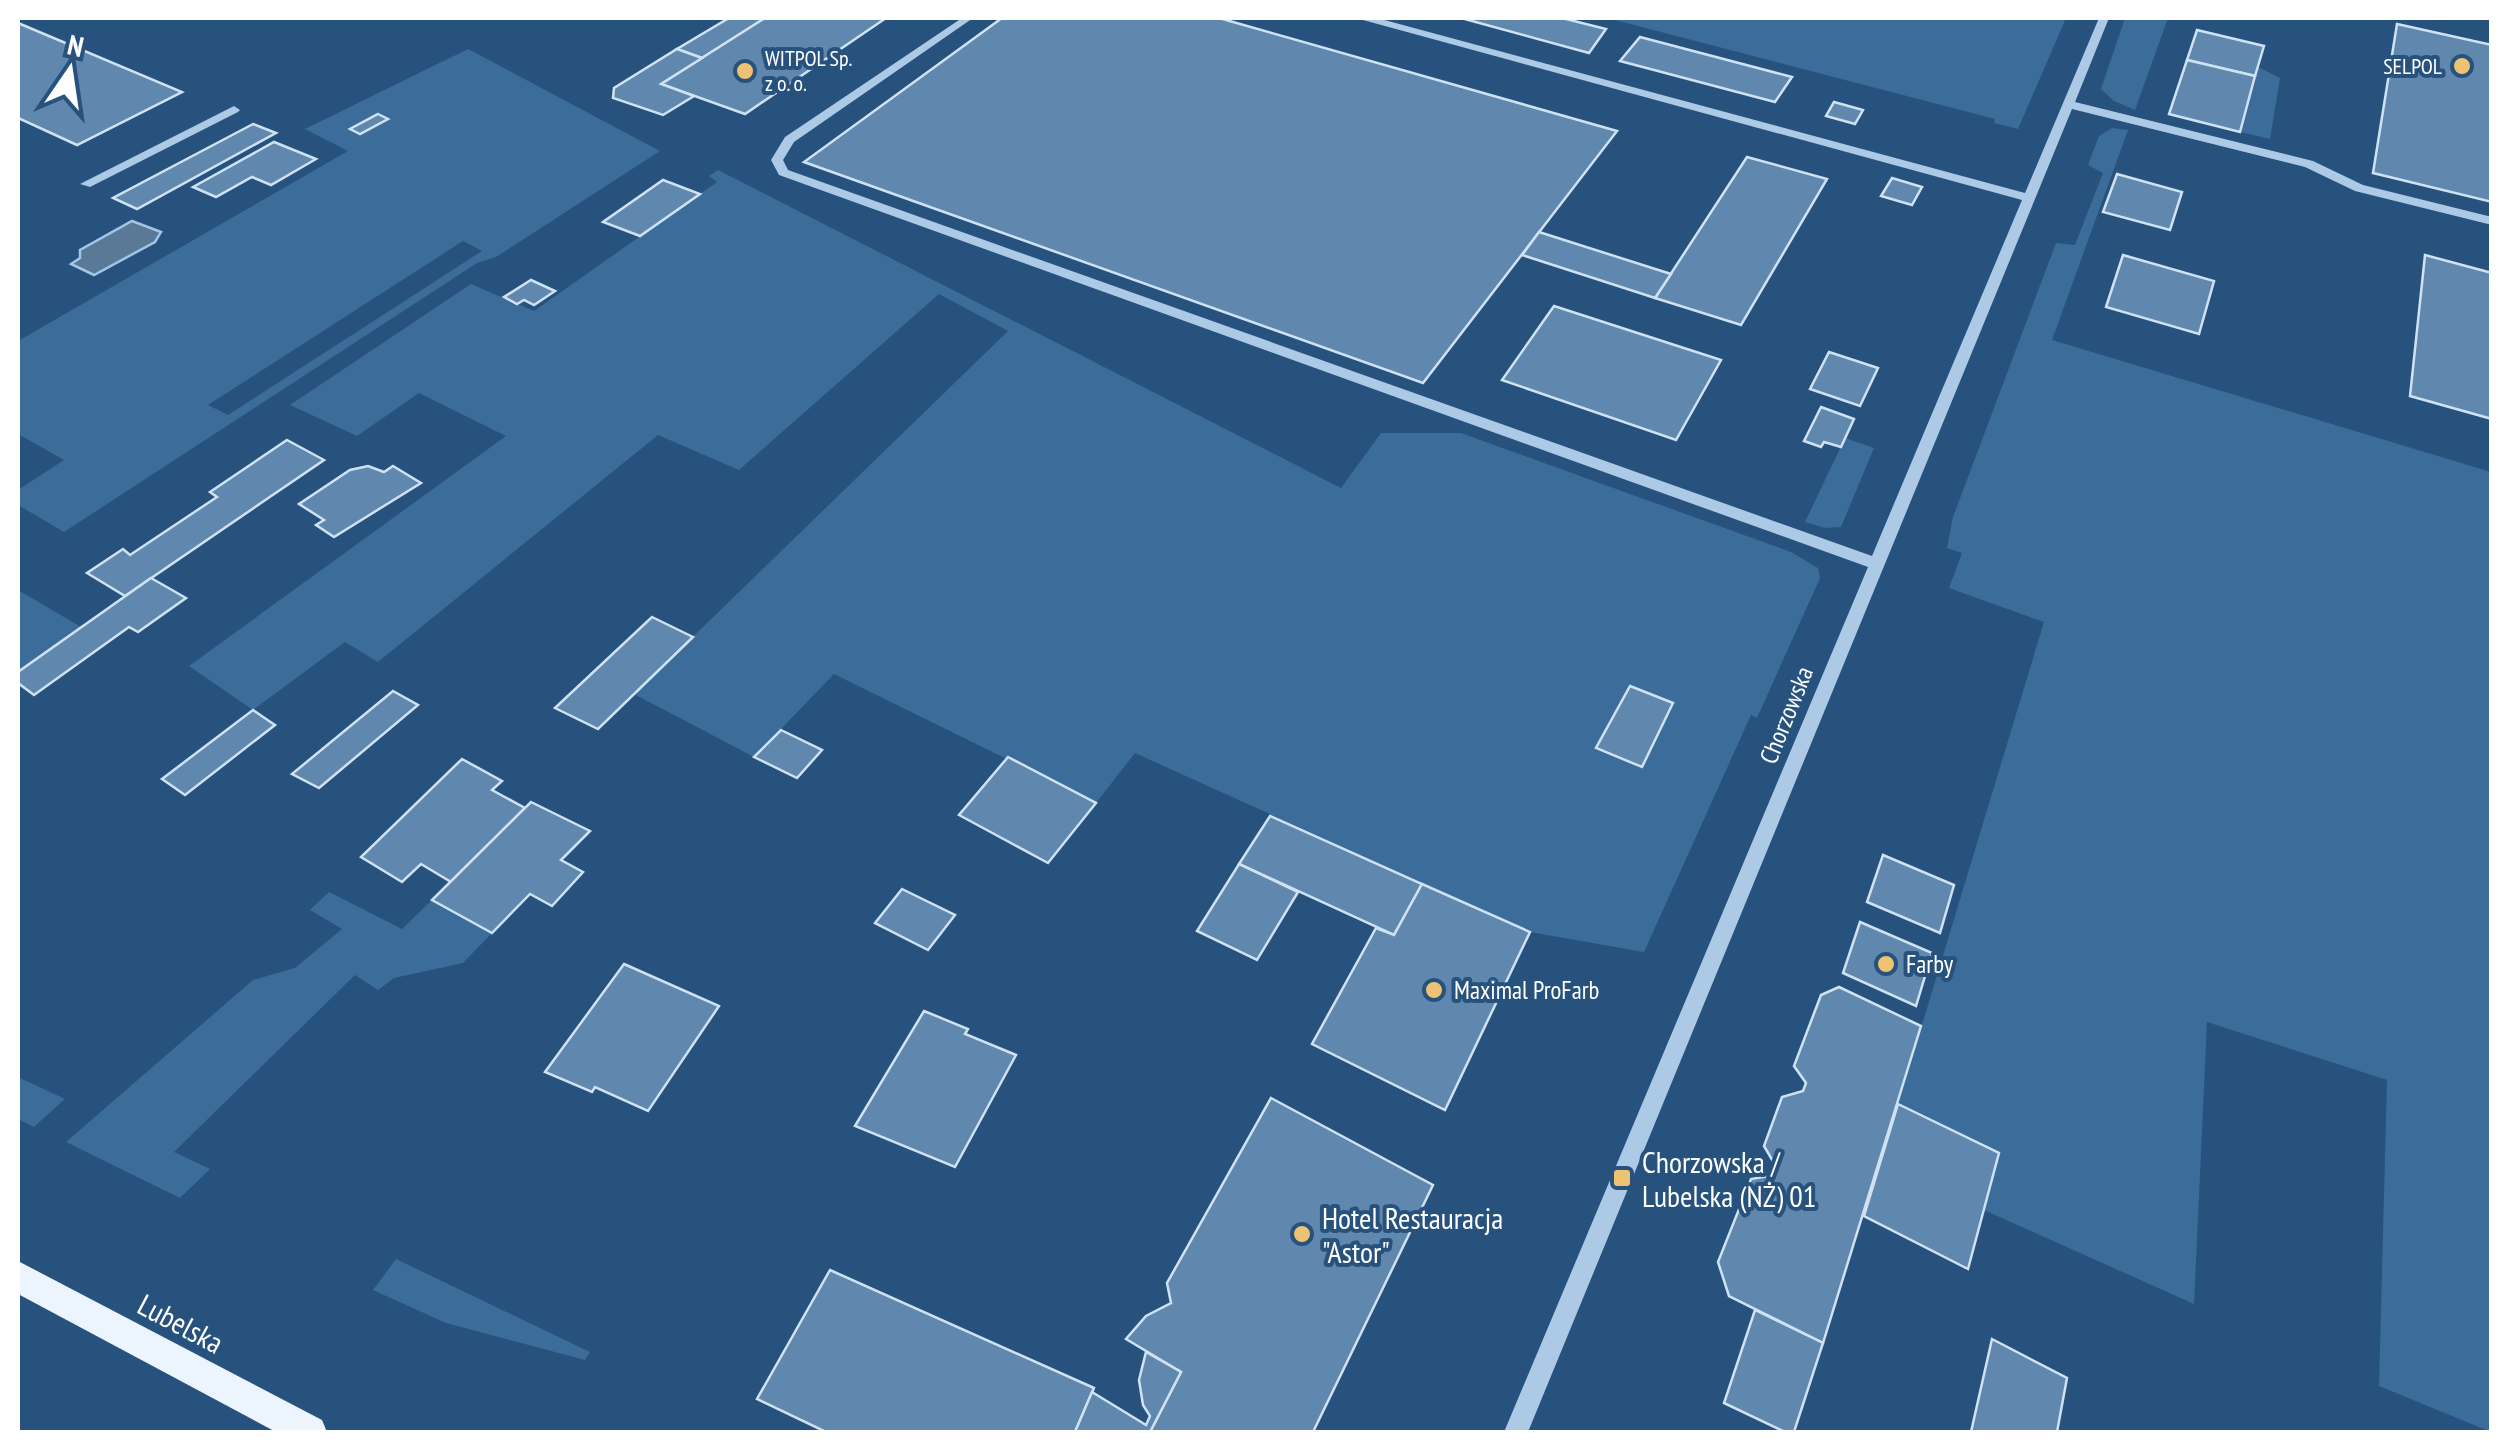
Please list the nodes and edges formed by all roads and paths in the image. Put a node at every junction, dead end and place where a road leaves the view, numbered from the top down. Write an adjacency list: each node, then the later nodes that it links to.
1 (968, 18): 9 (street)
2 (1367, 18): 7 (street)
3 (2104, 18): 4 (street, Chorzowska)
4 (2068, 104): 7 (street, Chorzowska); 8 (street)
5 (234, 110): 6 (street)
6 (86, 184)
7 (2028, 198): 9 (street, Chorzowska)
8 (2492, 221)
9 (1876, 564): 12 (street, Chorzowska)
10 (18, 1277): 11 (main road, Lubelska)
11 (310, 1432)
12 (1516, 1432)

